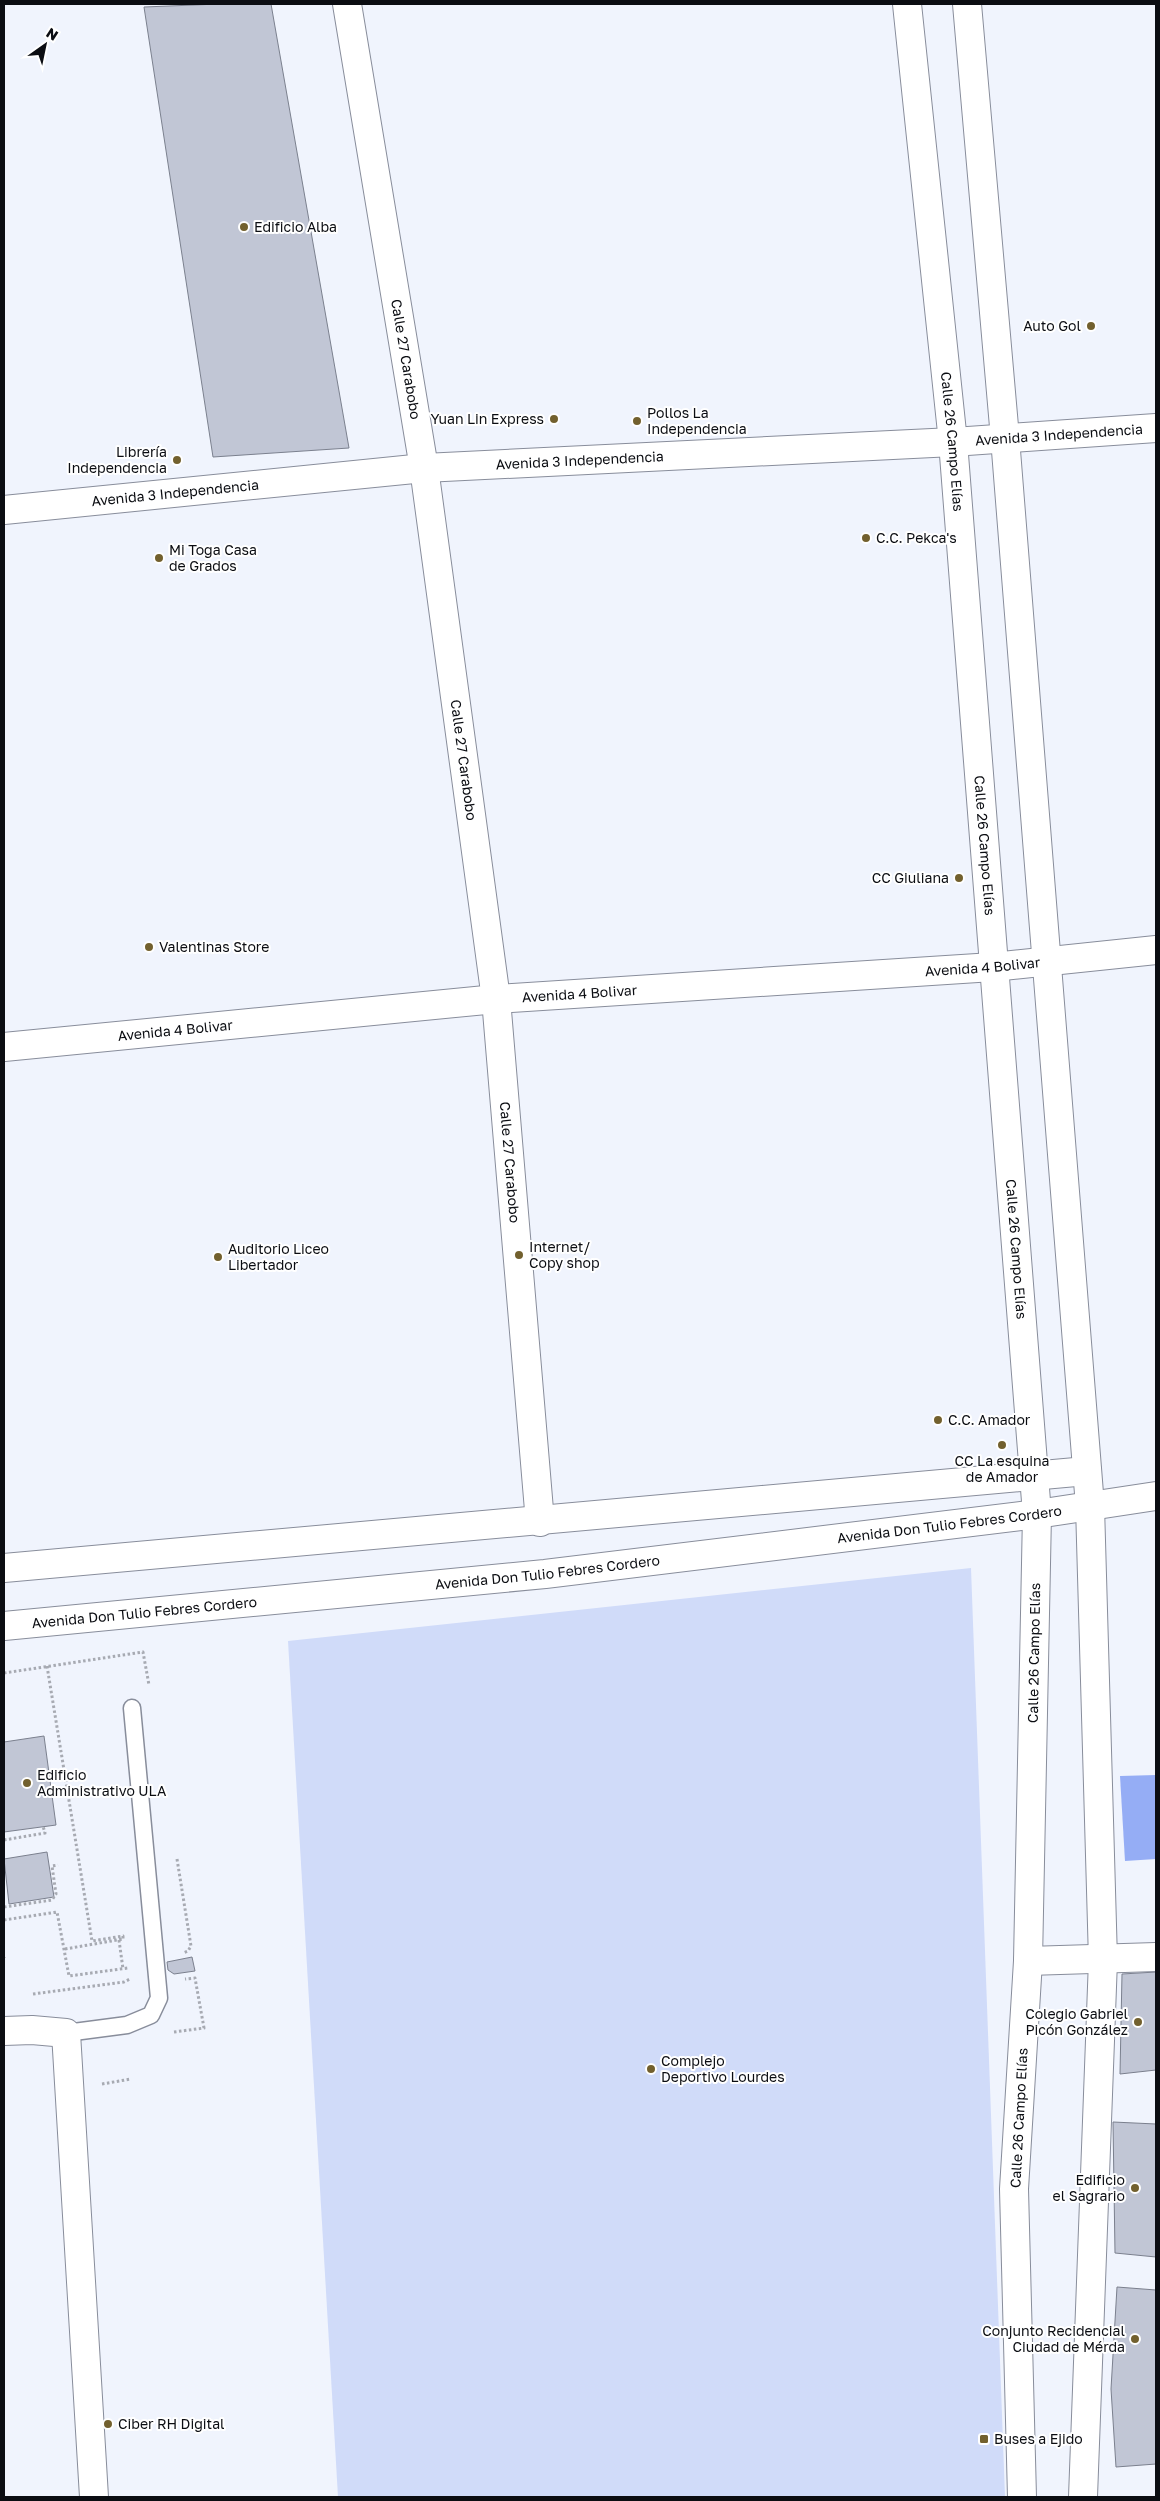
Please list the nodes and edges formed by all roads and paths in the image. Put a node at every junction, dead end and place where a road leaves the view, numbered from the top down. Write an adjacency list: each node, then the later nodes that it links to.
1 (347, 4): 7 (street, Calle 27 Carabobo)
2 (908, 4): 6 (street, Calle 26 Campo Elías)
3 (967, 4): 5 (street)
4 (1156, 428): 5 (street, Avenida 3 Independencia)
5 (1005, 438): 6 (street, Avenida 3 Independencia); 10 (street)
6 (954, 442): 7 (street, Avenida 3 Independencia); 11 (street, Calle 26 Campo Elías)
7 (424, 468): 8 (street, Avenida 3 Independencia); 12 (street, Calle 27 Carabobo)
8 (4, 510)
9 (1156, 950): 10 (street, Avenida 4 Bolivar)
10 (1047, 960): 11 (street, Avenida 4 Bolivar); 14 (street)
11 (993, 967): 12 (street, Avenida 4 Bolivar); 15 (street, Calle 26 Campo Elías)
12 (496, 1000): 13 (street, Avenida 4 Bolivar); 19 (street, Calle 27 Carabobo)
13 (4, 1047)
14 (1087, 1471): 15 (street); 17 (street)
15 (1034, 1476): 18 (street, Calle 26 Campo Elías); 19 (street)
16 (1156, 1496): 17 (street, Avenida Don Tulio Febres Cordero)
17 (1090, 1506): 18 (street, Avenida Don Tulio Febres Cordero); 32 (street)
18 (1037, 1514): 21 (street, Avenida Don Tulio Febres Cordero); 33 (street, Calle 26 Campo Elías)
19 (540, 1522): 20 (street)
20 (4, 1568)
21 (4, 1626)
22 (47, 1666): 29 (path)
23 (132, 1708): 37 (lane)
24 (43, 1826): 25 (path)
25 (4, 1840)
26 (58, 1865): 27 (path)
27 (4, 1907)
28 (4, 1920): 30 (path)
29 (119, 1940): 30 (path); 34 (path)
30 (65, 1949): 34 (path)
31 (1156, 1957): 32 (street)
32 (1103, 1960): 33 (street); 40 (street)
33 (1028, 1961): 39 (street, Calle 26 Campo Elías)
34 (123, 1969): 35 (path)
35 (32, 1994)
36 (4, 2031): 37 (street)
37 (66, 2033): 38 (street)
38 (94, 2497)
39 (1022, 2497)
40 (1084, 2497)

